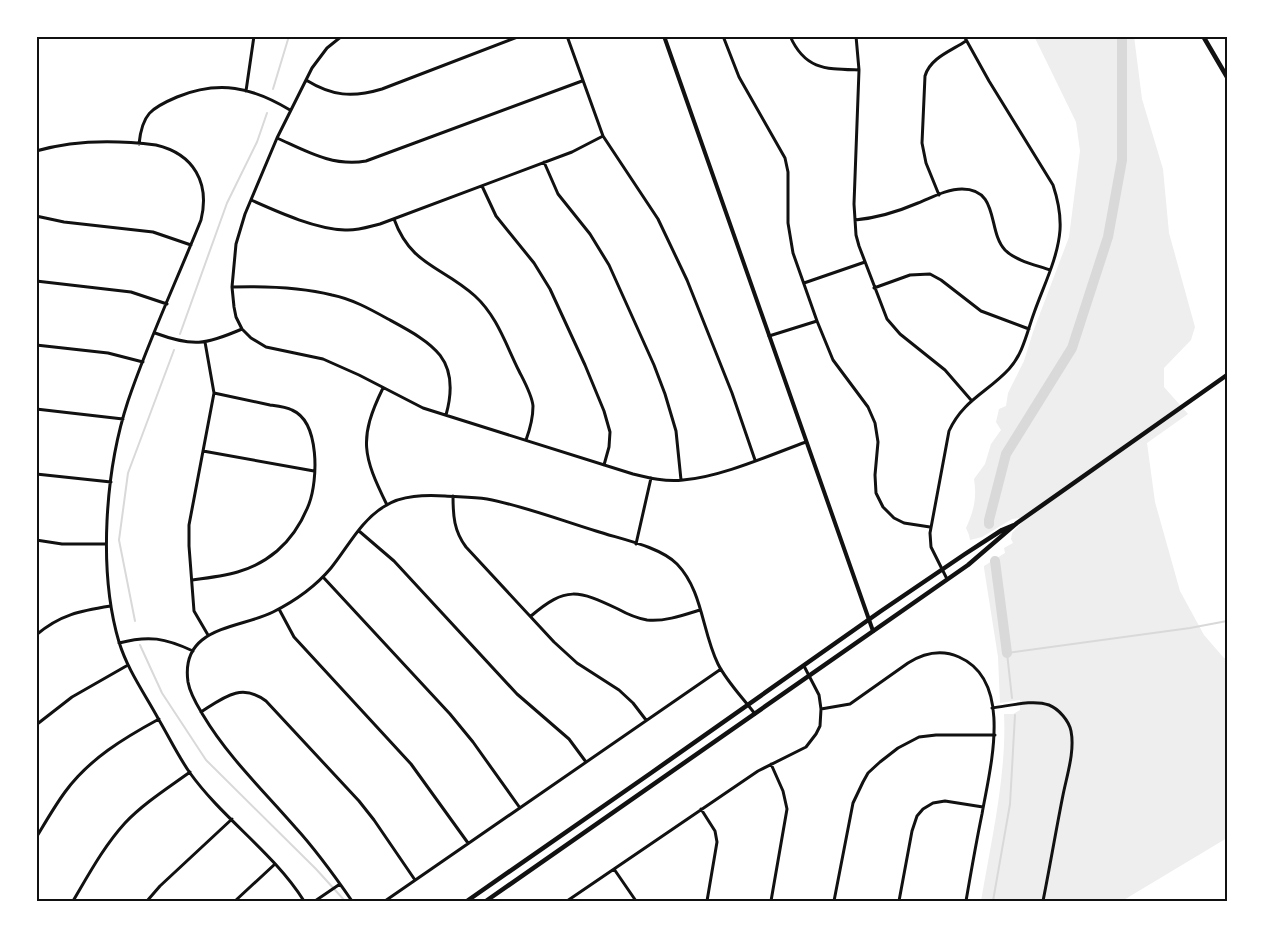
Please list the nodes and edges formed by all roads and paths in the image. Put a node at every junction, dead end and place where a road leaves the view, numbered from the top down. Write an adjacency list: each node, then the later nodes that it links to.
1 (254, 36): 16 (street)
2 (342, 36): 14 (street)
3 (520, 36): 14 (street)
4 (568, 36): 15 (street)
5 (664, 36): 41 (street)
6 (722, 36): 33 (street)
7 (790, 36): 12 (street)
8 (856, 36): 12 (street)
9 (964, 36): 11 (street)
10 (1202, 36): 13 (main road)
11 (966, 41): 24 (street); 31 (street)
12 (858, 70): 28 (street)
13 (1227, 77)
14 (306, 80): 17 (street)
15 (582, 80): 18 (street); 19 (street)
16 (246, 91): 17 (street); 20 (street)
17 (290, 110): 19 (street)
18 (603, 136): 22 (street); 55 (street)
19 (277, 138): 25 (street)
20 (140, 144): 21 (street); 29 (street)
21 (36, 151)
22 (544, 162): 23 (street); 60 (street)
23 (482, 186): 27 (street); 56 (street)
24 (939, 195): 28 (street); 31 (street)
25 (251, 200): 27 (street); 34 (street)
26 (36, 216): 29 (street)
27 (394, 219): 52 (street)
28 (855, 220): 30 (street)
29 (191, 245): 36 (street)
30 (865, 262): 33 (street); 35 (street)
31 (1050, 270): 38 (street)
32 (36, 281): 36 (street)
33 (804, 282): 37 (street)
34 (232, 287): 39 (street); 50 (street)
35 (874, 288): 38 (street); 48 (street)
36 (167, 304): 40 (street)
37 (817, 321): 41 (street); 65 (street)
38 (1029, 328): 48 (street)
39 (242, 329): 42 (street); 46 (street)
40 (155, 333): 42 (street); 44 (street)
41 (769, 336): 53 (street)
42 (205, 342): 47 (street)
43 (36, 346): 44 (street)
44 (143, 362): 51 (street)
45 (1227, 375): 64 (main road)
46 (383, 388): 50 (street); 63 (street)
47 (214, 393): 54 (street); 57 (street)
48 (971, 400): 65 (street)
49 (36, 409): 51 (street)
50 (446, 415): 52 (street)
51 (123, 419): 61 (street)
52 (526, 440): 56 (street)
53 (806, 442): 55 (street); 78 (street)
54 (203, 451): 57 (street); 73 (street)
55 (755, 460): 60 (street)
56 (604, 465): 59 (street)
57 (314, 471): 73 (street)
58 (36, 474): 61 (street)
59 (651, 478): 60 (street); 69 (street)
60 (681, 480)
61 (111, 482): 68 (street)
62 (453, 496): 63 (street); 69 (street); 77 (street)
63 (388, 505): 66 (street)
64 (1017, 523): 70 (main road); 72 (main road)
65 (930, 527): 70 (street)
66 (358, 530): 71 (street); 97 (street)
67 (36, 540): 68 (street)
68 (106, 544): 74 (street)
69 (636, 544): 76 (street)
70 (942, 570): 72 (street); 78 (main road)
71 (323, 577): 75 (street); 101 (street)
72 (947, 579): 79 (main road)
73 (192, 580): 81 (street)
74 (111, 606): 80 (street); 82 (street)
75 (279, 609): 81 (street); 105 (street)
76 (700, 610): 77 (street); 86 (street)
77 (531, 616): 94 (street)
78 (869, 620): 79 (street); 85 (main road)
79 (873, 631): 87 (main road)
80 (36, 635)
81 (208, 635): 83 (street)
82 (119, 643): 83 (street); 84 (street)
83 (193, 651): 91 (street)
84 (128, 665): 93 (street); 95 (street)
85 (804, 666): 87 (street); 88 (main road)
86 (721, 669): 88 (street); 94 (street)
87 (810, 676): 90 (street); 92 (main road)
88 (748, 705): 92 (street); 117 (main road)
89 (992, 708): 90 (street); 96 (street); 126 (street)
90 (822, 709): 98 (street)
91 (201, 712): 108 (street); 109 (street)
92 (754, 714): 118 (main road)
93 (159, 719): 99 (street); 104 (street)
94 (646, 720): 97 (street)
95 (36, 725)
96 (995, 735): 100 (street); 123 (street)
97 (586, 762): 101 (street)
98 (771, 764): 102 (street); 122 (street)
99 (190, 772): 103 (street); 110 (street)
100 (983, 807): 124 (street); 125 (street)
101 (520, 808): 105 (street)
102 (701, 809): 107 (street); 121 (street)
103 (232, 819): 106 (street); 111 (street)
104 (36, 838)
105 (468, 843): 108 (street)
106 (275, 864): 112 (street); 113 (street)
107 (614, 869): 119 (street); 120 (street)
108 (415, 880): 116 (street)
109 (340, 884): 114 (street); 115 (street)
110 (73, 901)
111 (147, 901)
112 (235, 901)
113 (304, 901)
114 (315, 901)
115 (352, 901)
116 (385, 901)
117 (467, 901)
118 (486, 901)
119 (567, 901)
120 (636, 901)
121 (707, 901)
122 (771, 901)
123 (834, 901)
124 (899, 901)
125 (966, 901)
126 (1043, 901)

